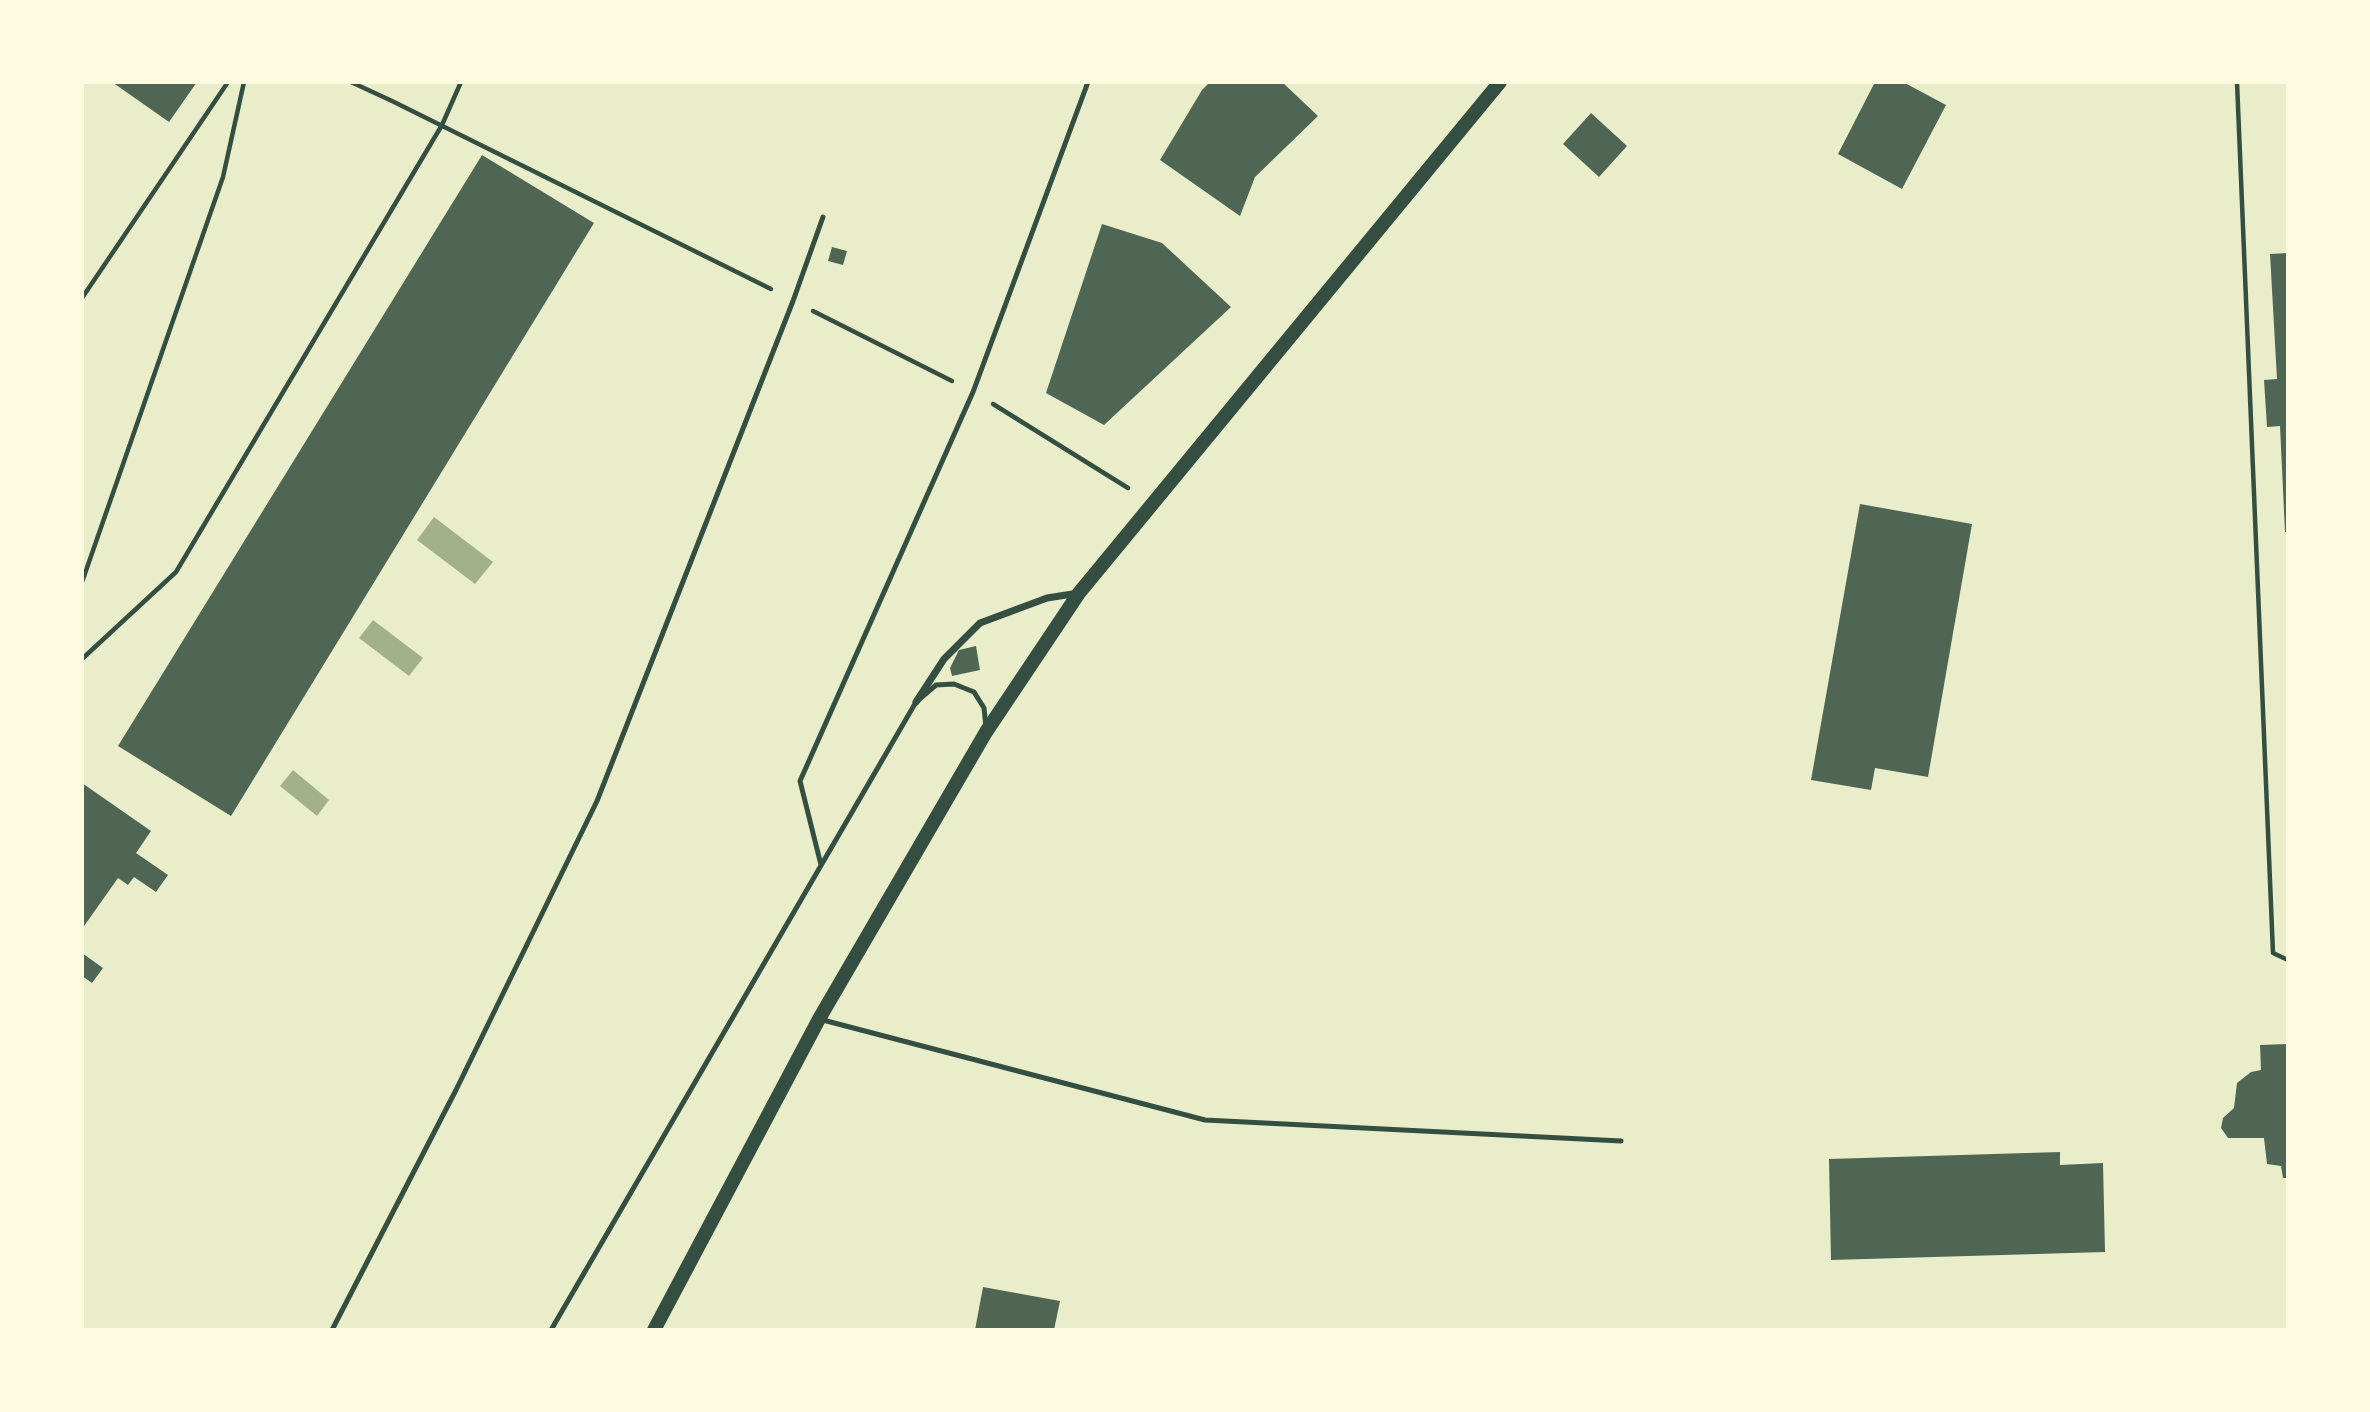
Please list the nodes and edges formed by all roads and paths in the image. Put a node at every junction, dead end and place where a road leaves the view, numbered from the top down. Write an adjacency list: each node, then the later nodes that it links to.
1 (228, 82): 11 (path)
2 (244, 82): 14 (path)
3 (351, 82): 8 (path)
4 (461, 82): 8 (path)
5 (1088, 82): 12 (lane)
6 (1500, 82): 13 (main road)
7 (2237, 82): 20 (path)
8 (442, 125): 9 (path); 16 (path)
9 (603, 205)
10 (823, 218): 23 (lane)
11 (82, 298)
12 (973, 392): 13 (path); 19 (lane)
13 (1153, 504): 15 (main road)
14 (82, 582)
15 (1079, 593): 17 (street); 18 (main road)
16 (82, 659)
17 (915, 702): 18 (lane); 19 (lane)
18 (986, 732): 21 (main road)
19 (821, 865): 24 (lane)
20 (2288, 960)
21 (819, 1019): 22 (lane); 25 (main road)
22 (1622, 1141)
23 (332, 1330)
24 (551, 1330)
25 (654, 1330)

